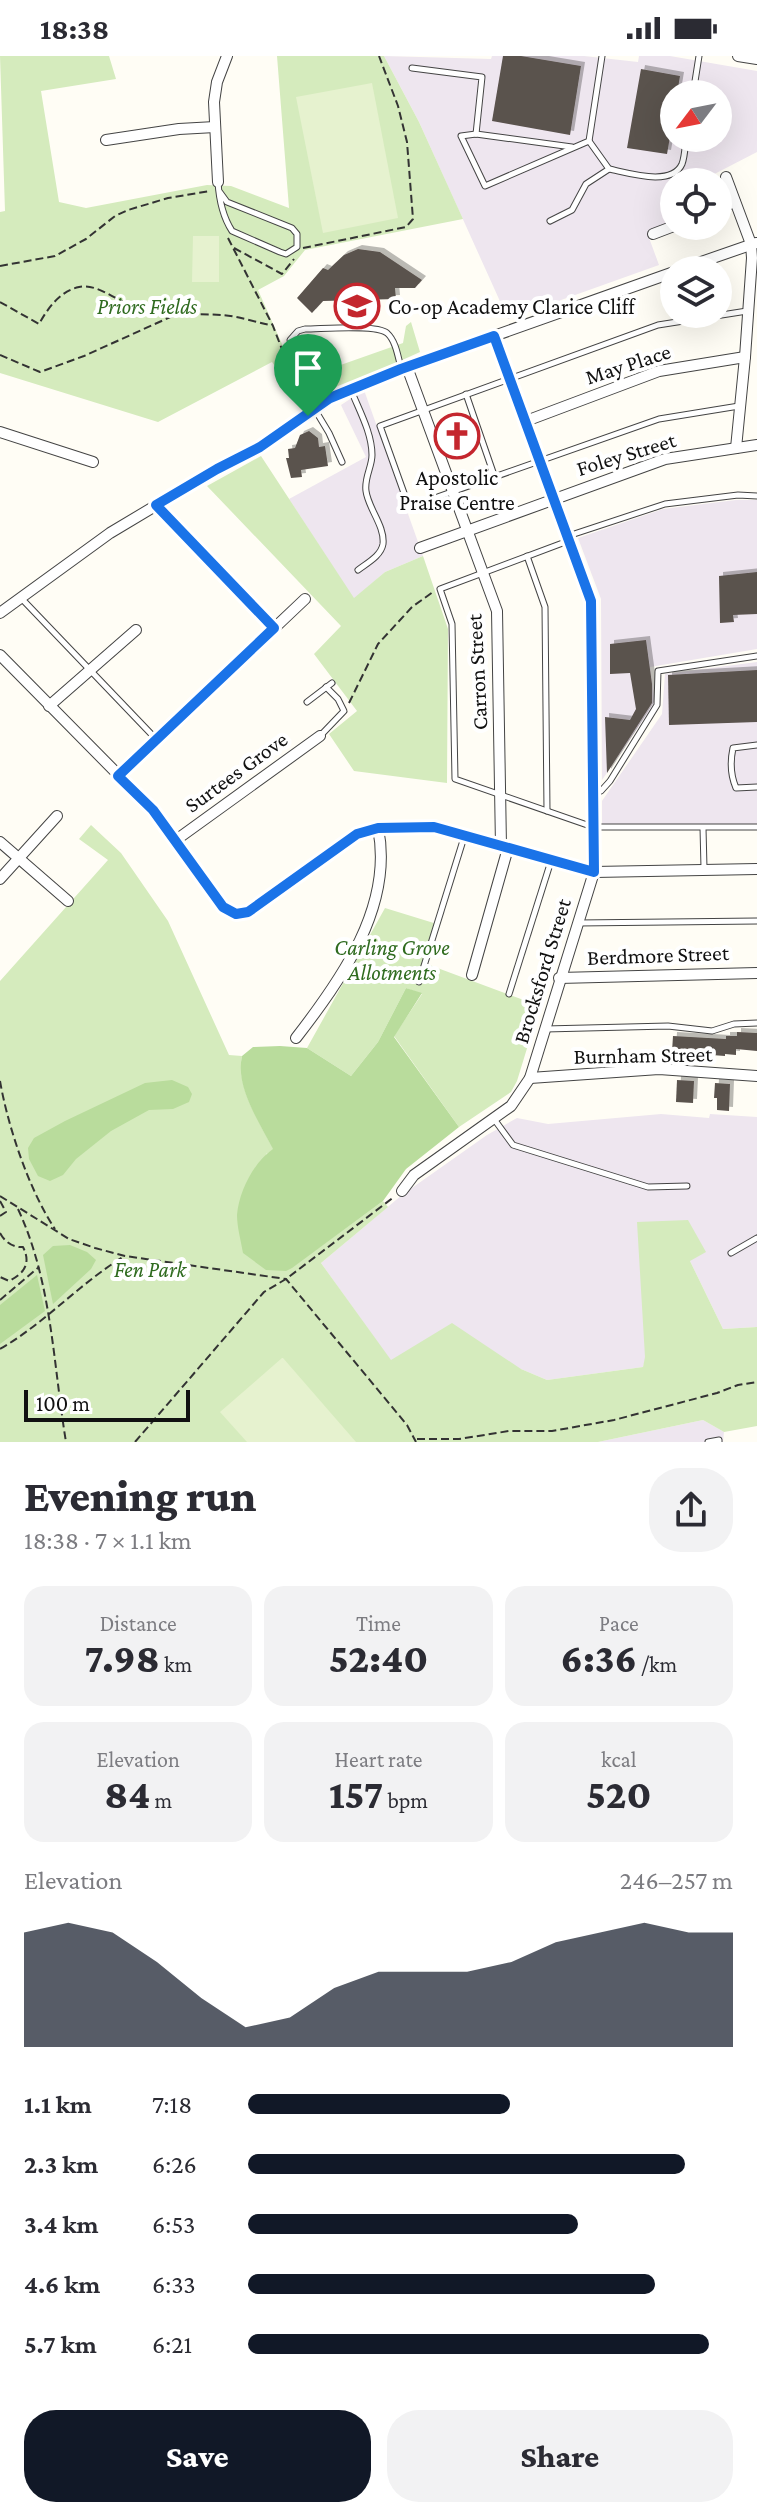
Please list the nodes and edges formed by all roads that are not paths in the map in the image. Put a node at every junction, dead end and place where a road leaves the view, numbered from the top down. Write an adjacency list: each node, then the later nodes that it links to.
1 (227, 56): 8 (street)
2 (602, 56): 11 (lane)
3 (699, 56): 7 (lane)
4 (738, 56): 5 (street)
5 (757, 59)
6 (412, 68): 9 (lane)
7 (695, 80)
8 (215, 127): 10 (street); 15 (street)
9 (476, 134): 12 (lane); 12 (lane)
10 (106, 140)
11 (589, 141): 12 (lane); 14 (lane)
12 (572, 147)
13 (684, 152): 14 (lane)
14 (609, 169): 19 (lane)
15 (218, 186): 15 (lane)
16 (732, 194): 17 (street)
17 (735, 202): 18 (street); 22 (street)
18 (732, 203)
19 (550, 221)
20 (660, 231): 21 (street)
21 (653, 234)
22 (754, 243): 23 (street); 25 (street)
23 (718, 256)
24 (660, 277): 26 (street)
25 (747, 311): 27 (street); 29 (lane)
26 (494, 336): 28 (street); 29 (street, Brocksford Street)
27 (745, 357): 32 (street); 35 (street, May Place)
28 (404, 368): 30 (street); 33 (street, Carron Street); 34 (lane)
29 (510, 379): 31 (lane); 35 (street, Brocksford Street)
30 (351, 389): 34 (street); 51 (lane)
31 (466, 394): 33 (lane); 42 (lane)
32 (740, 406): 38 (street); 39 (lane)
33 (423, 410): 43 (street, Carron Street); 43 (lane)
34 (311, 412): 41 (lane); 46 (street)
35 (526, 421): 39 (street, Brocksford Street)
36 (0, 432): 40 (street)
37 (757, 445): 38 (street, Foley Street)
38 (736, 448): 45 (street, Foley Street)
39 (540, 461): 42 (lane); 45 (street, Brocksford Street)
40 (93, 462)
41 (342, 462)
42 (495, 478): 43 (lane)
43 (454, 492): 47 (street, Carron Street)
44 (757, 496): 48 (lane)
45 (553, 499): 47 (street, Foley Street); 48 (street, Brocksford Street)
46 (156, 505): 53 (street); 56 (street)
47 (468, 530): 49 (street, Foley Street); 52 (street, Carron Street)
48 (568, 538): 50 (lane); 68 (street, Brocksford Street)
49 (420, 548)
50 (527, 556): 52 (lane); 70 (lane)
51 (358, 570)
52 (483, 572): 69 (street, Carron Street); 69 (lane)
53 (21, 598): 55 (street); 60 (lane)
54 (305, 599): 56 (street)
55 (0, 613)
56 (274, 628): 64 (street)
57 (136, 630): 60 (street)
58 (0, 655): 62 (street)
59 (757, 656): 68 (lane)
60 (91, 669): 62 (street); 64 (lane)
61 (307, 702): 63 (lane)
62 (49, 706): 66 (street)
63 (320, 736): 77 (street, Surtees Grove)
64 (156, 740): 66 (street)
65 (757, 745): 67 (lane)
66 (118, 776): 77 (street)
67 (757, 787)
68 (593, 792): 72 (street, Brocksford Street)
69 (502, 795): 70 (lane); 79 (street, Carron Street)
70 (547, 811): 72 (lane)
71 (57, 816): 80 (street)
72 (593, 827): 75 (lane); 84 (street, Brocksford Street)
73 (757, 827): 75 (lane)
74 (378, 828): 76 (street); 77 (street); 96 (street)
75 (703, 828): 82 (lane)
76 (465, 834): 79 (street); 92 (lane)
77 (176, 840)
78 (0, 842): 80 (street)
79 (504, 847): 81 (street); 90 (street, Carron Street)
80 (18, 857): 85 (street); 86 (street)
81 (551, 861): 84 (street); 93 (lane)
82 (704, 868): 83 (street); 84 (street)
83 (757, 869)
84 (594, 872): 88 (street, Brocksford Street)
85 (0, 879)
86 (68, 901)
87 (757, 921): 88 (lane)
88 (577, 923): 91 (street, Brocksford Street)
89 (757, 973): 91 (street, Berdmore Street)
90 (472, 975)
91 (559, 978): 95 (street, Brocksford Street)
92 (419, 982)
93 (509, 994)
94 (757, 1023): 95 (lane)
95 (544, 1029): 98 (street, Brocksford Street)
96 (296, 1038)
97 (757, 1076): 98 (street, Burnham Street)
98 (530, 1078): 99 (street, Brocksford Street)
99 (493, 1118): 100 (lane); 101 (street, Brocksford Street)
100 (687, 1186)
101 (402, 1191)
102 (757, 1238): 103 (lane)
103 (731, 1253)
104 (708, 1442): 105 (lane)
105 (719, 1442)

